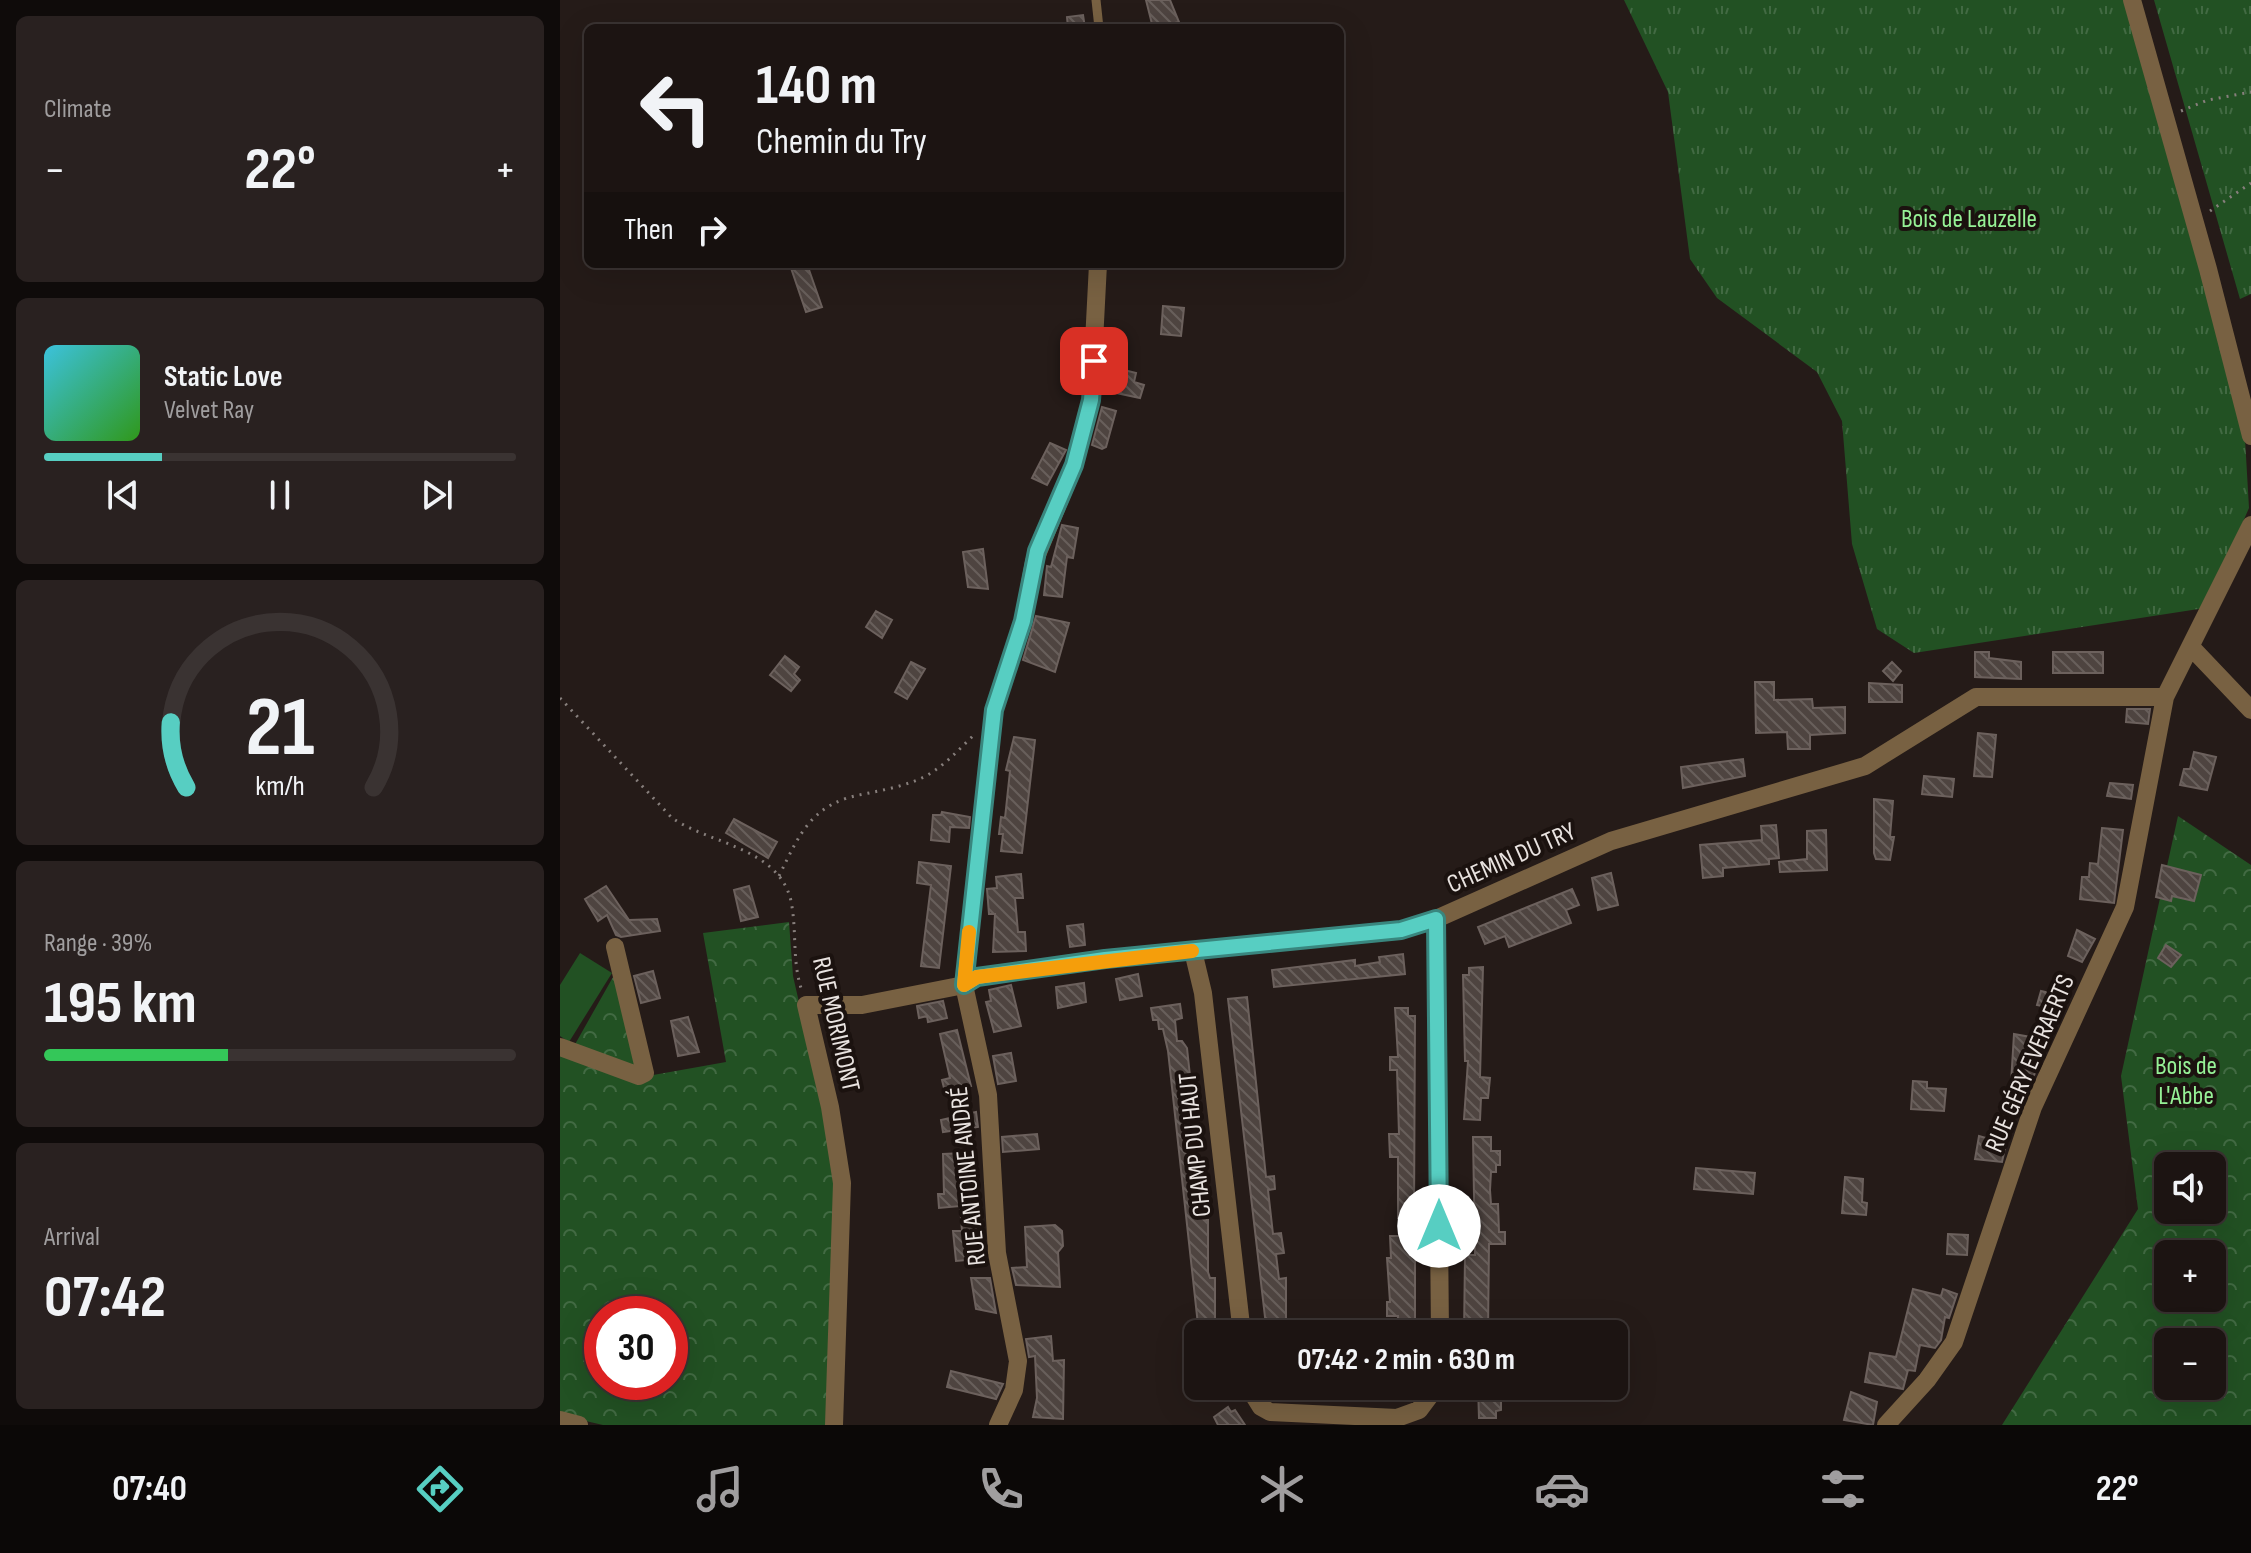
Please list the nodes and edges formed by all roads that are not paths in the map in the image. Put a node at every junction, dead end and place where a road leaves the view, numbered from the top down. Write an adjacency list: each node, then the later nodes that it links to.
1 (1096, 0): 3 (lane)
2 (2132, 0): 5 (street)
3 (1099, 24)
4 (1098, 268): 13 (street, RUE ANTOINE ANDRÉ)
5 (2251, 436)
6 (2251, 525): 7 (street, RUE GÉRY EVERAERTS)
7 (2191, 647): 8 (street, RUE GÉRY EVERAERTS); 9 (street)
8 (2165, 697): 10 (street, CHEMIN DU TRY); 24 (street, RUE GÉRY EVERAERTS)
9 (2251, 710)
10 (1436, 919): 12 (street, CHEMIN DU TRY); 17 (street)
11 (615, 947): 15 (street)
12 (1193, 951): 13 (street, CHEMIN DU TRY); 16 (street, CHAMP DU HAUT)
13 (964, 985): 14 (street, CHEMIN DU TRY); 23 (street, RUE ANTOINE ANDRÉ)
14 (806, 1005): 22 (street, RUE MORIMONT)
15 (560, 1047)
16 (1240, 1320)
17 (1440, 1320)
18 (1257, 1400): 19 (street)
19 (1426, 1400)
20 (560, 1420): 21 (street)
21 (579, 1425)
22 (834, 1425)
23 (998, 1425)
24 (1886, 1425)

